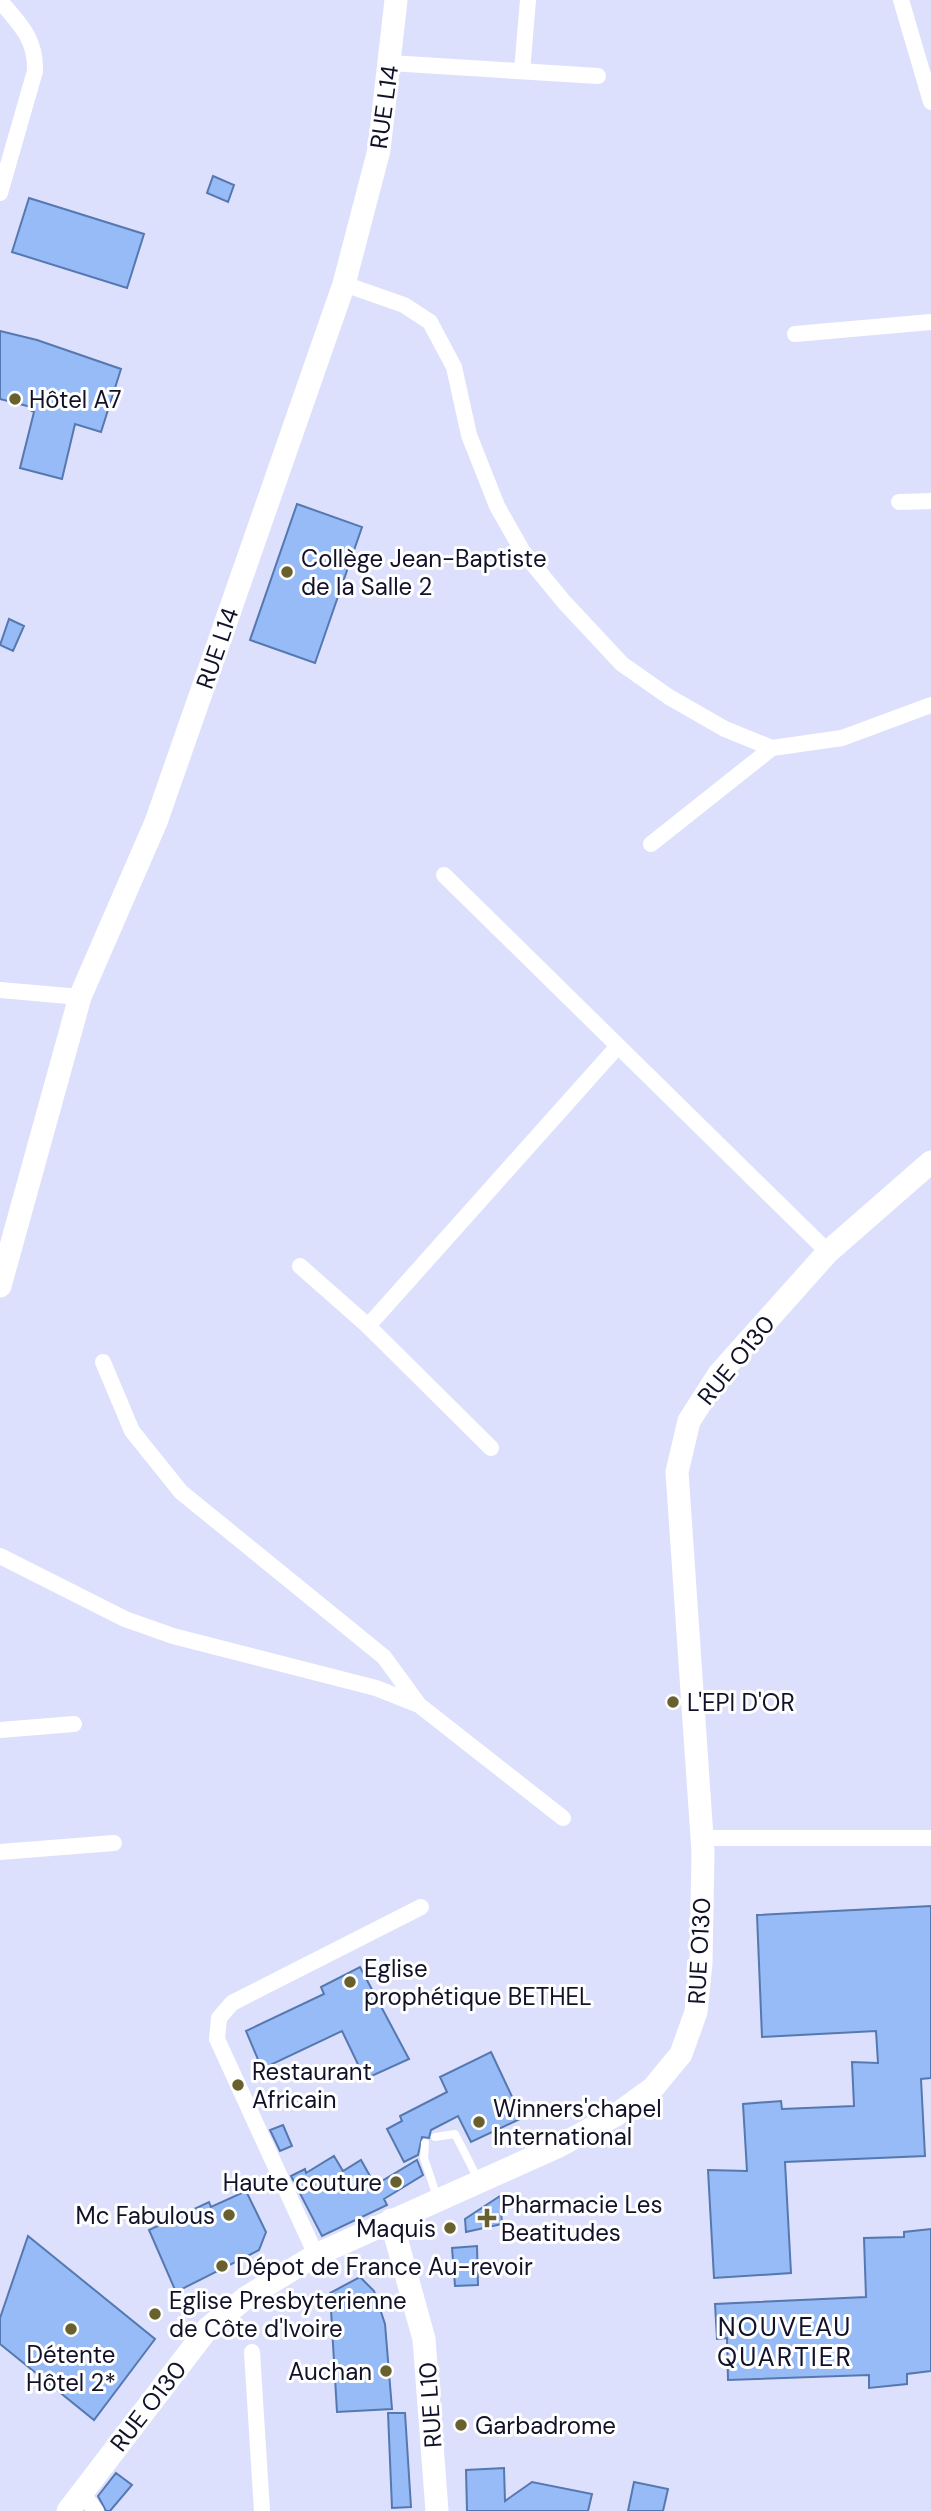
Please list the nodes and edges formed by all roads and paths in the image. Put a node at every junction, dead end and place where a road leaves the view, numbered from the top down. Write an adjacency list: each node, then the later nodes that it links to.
1 (396, 0): 5 (street, RUE L14)
2 (528, 0): 6 (street)
3 (901, 0): 8 (street)
4 (0, 1): 9 (street)
5 (390, 63): 6 (street); 10 (street, RUE L14)
6 (522, 71): 7 (street)
7 (598, 76)
8 (931, 102)
9 (0, 192)
10 (344, 284): 16 (street); 20 (street, RUE L14)
11 (931, 323): 12 (street)
12 (795, 334)
13 (931, 501): 14 (street)
14 (899, 502)
15 (931, 705): 16 (street)
16 (772, 748): 17 (street)
17 (651, 844)
18 (444, 875): 21 (street)
19 (0, 990): 20 (street)
20 (80, 997): 25 (street, RUE L14)
21 (618, 1046): 23 (street); 26 (street)
22 (931, 1162): 23 (street, RUE O130)
23 (828, 1252): 34 (street, RUE O130)
24 (300, 1266): 26 (street)
25 (0, 1286)
26 (368, 1326): 28 (street)
27 (103, 1362): 30 (street)
28 (491, 1448)
29 (0, 1556): 30 (street)
30 (419, 1705): 33 (street)
31 (74, 1724): 32 (street)
32 (0, 1730)
33 (563, 1818)
34 (702, 1838): 35 (street); 41 (street, RUE O130)
35 (931, 1838)
36 (114, 1843): 37 (street)
37 (0, 1852)
38 (421, 1907): 44 (street)
39 (435, 2137): 41 (lane)
40 (425, 2143): 42 (lane)
41 (479, 2182): 42 (street, RUE O130)
42 (438, 2200): 43 (street, RUE O130)
43 (391, 2220): 44 (street, RUE O130); 49 (street, RUE L10)
44 (316, 2255): 46 (street, RUE O130)
45 (252, 2352): 48 (street)
46 (75, 2502): 47 (street)
47 (96, 2511)
48 (262, 2511)
49 (437, 2511)

